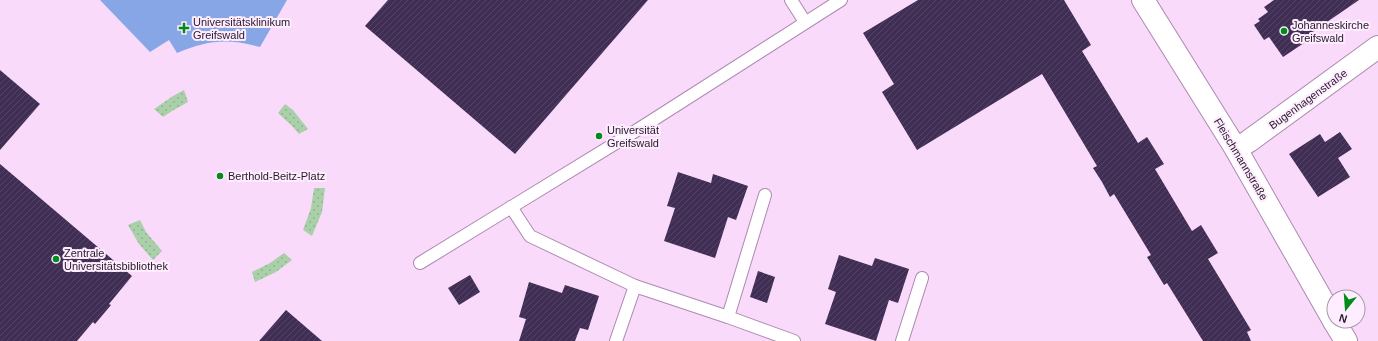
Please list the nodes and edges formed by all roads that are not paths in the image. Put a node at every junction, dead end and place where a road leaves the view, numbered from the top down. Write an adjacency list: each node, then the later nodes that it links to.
1 (791, 0): 4 (lane)
2 (841, 0): 4 (lane)
3 (1143, 0): 6 (street, Fleischmannstraße)
4 (805, 22): 8 (lane)
5 (1378, 47): 6 (street, Bugenhagenstraße)
6 (1236, 149): 12 (street, Fleischmannstraße)
7 (766, 195): 13 (lane)
8 (511, 207): 9 (lane); 11 (lane)
9 (420, 263)
10 (922, 278): 17 (lane)
11 (635, 286): 13 (lane); 15 (lane)
12 (1326, 307)
13 (728, 317): 16 (lane)
14 (1339, 329): 18 (street, Fleischmannstraße)
15 (616, 341)
16 (794, 341)
17 (902, 341)
18 (1346, 341)

